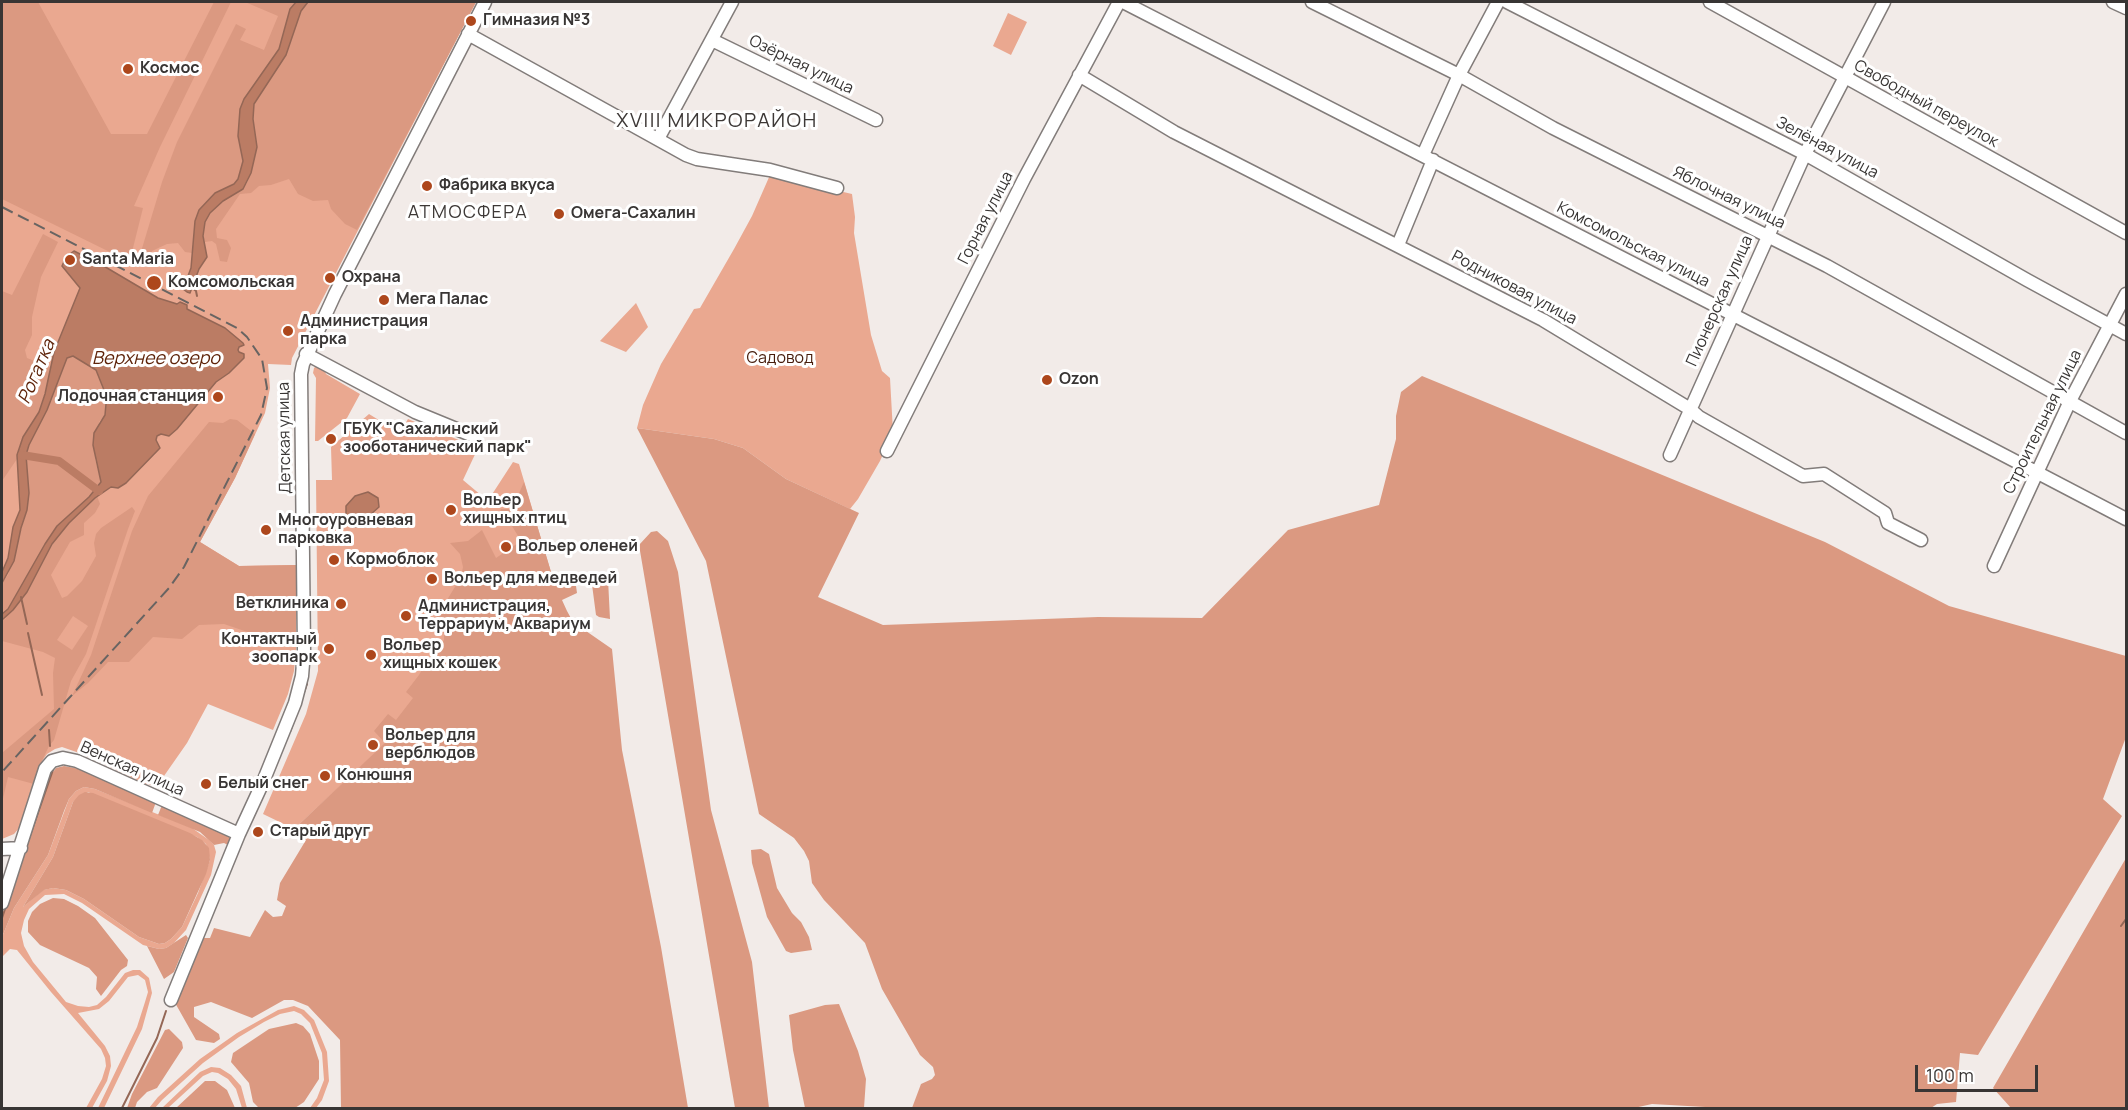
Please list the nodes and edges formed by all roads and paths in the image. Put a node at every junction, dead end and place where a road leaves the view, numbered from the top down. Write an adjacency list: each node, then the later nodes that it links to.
1 (484, 2): 11 (street, Детская улица)
2 (732, 2): 12 (street)
3 (1121, 2): 13 (street, Горная улица); 19 (street, Комсомольская улица)
4 (1312, 2): 14 (street, Яблочная улица)
5 (1498, 2): 14 (street)
6 (1507, 2): 18 (street, Зелёная улица)
7 (1710, 2): 15 (street, Свободный переулок)
8 (1884, 2): 15 (street, Пионерская улица)
9 (2113, 2): 10 (street)
10 (2127, 8)
11 (468, 34): 17 (street); 28 (street, Детская улица)
12 (712, 39): 16 (street, Озёрная улица); 17 (street)
13 (1079, 75): 23 (street, Родниковая улица); 33 (street, Горная улица)
14 (1459, 75): 19 (street); 22 (street, Яблочная улица)
15 (1845, 78): 18 (street, Пионерская улица); 21 (street, Свободный переулок)
16 (876, 120)
17 (658, 139): 20 (street)
18 (1805, 154): 22 (street, Пионерская улица); 26 (street, Зелёная улица)
19 (1428, 157): 23 (street); 25 (street, Комсомольская улица)
20 (837, 188)
21 (2127, 233)
22 (1768, 235): 25 (street, Пионерская улица); 29 (street, Яблочная улица)
23 (1398, 245): 30 (street, Родниковая улица)
24 (2127, 294): 26 (street, Строительная улица)
25 (1732, 315): 30 (street, Пионерская улица); 35 (street, Комсомольская улица)
26 (2110, 325): 27 (street, Зелёная улица); 29 (street, Строительная улица)
27 (2127, 334)
28 (306, 354): 32 (street); 39 (street, Детская улица)
29 (2070, 401): 31 (street, Яблочная улица); 35 (street, Строительная улица)
30 (1690, 409): 34 (street, Пионерская улица); 37 (street, Родниковая улица)
31 (2127, 433)
32 (471, 435)
33 (887, 451)
34 (1670, 455)
35 (2036, 473): 36 (street, Комсомольская улица); 38 (street, Строительная улица)
36 (2127, 519)
37 (1921, 540)
38 (1994, 566)
39 (239, 834): 40 (street, Венская улица); 43 (street, Детская улица)
40 (21, 848): 41 (street); 42 (street, Венская улица)
41 (2, 849)
42 (2, 903)
43 (171, 1000)

